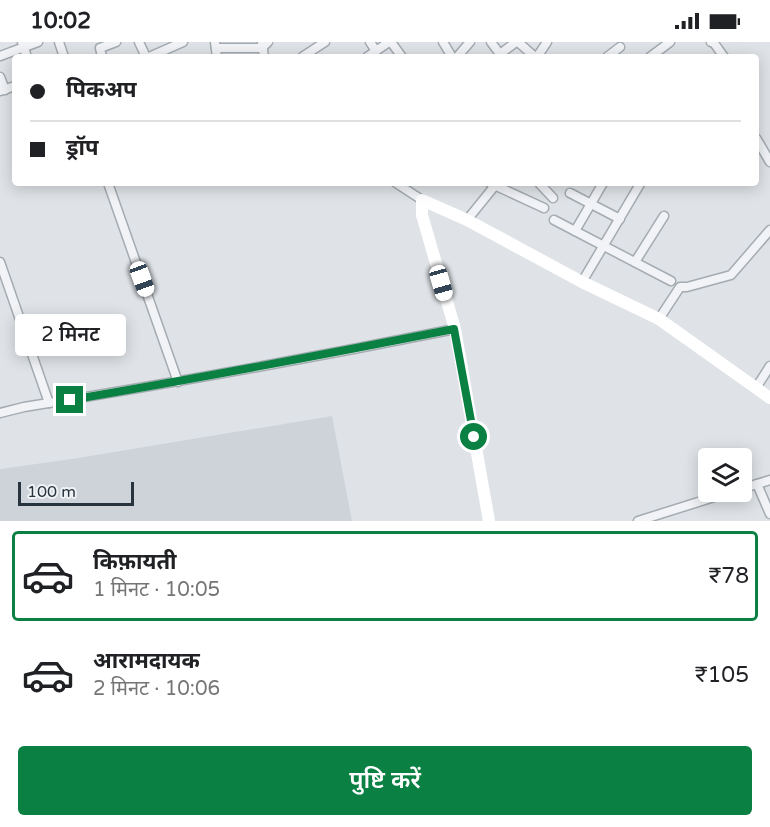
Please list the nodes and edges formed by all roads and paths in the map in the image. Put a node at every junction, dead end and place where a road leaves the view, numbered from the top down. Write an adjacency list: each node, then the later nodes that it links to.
1 (38, 42): 11 (street)
2 (116, 42): 16 (street)
3 (183, 42): 17 (street)
4 (370, 42): 15 (street)
5 (390, 42): 15 (street); 20 (street)
6 (470, 42): 21 (street)
7 (517, 42): 22 (street); 23 (street)
8 (670, 42): 25 (street)
9 (711, 42): 26 (street)
10 (319, 44): 18 (street)
11 (23, 45): 27 (street)
12 (264, 47): 14 (street)
13 (620, 47): 24 (street)
14 (216, 49)
15 (376, 51): 19 (street)
16 (101, 54)
17 (154, 54)
18 (306, 54)
19 (372, 54)
20 (400, 54)
21 (457, 54)
22 (503, 54)
23 (532, 54)
24 (611, 54)
25 (654, 54)
26 (722, 54)
27 (0, 56)
28 (0, 77): 29 (street)
29 (2, 91)
30 (759, 143): 31 (street)
31 (770, 162)
32 (109, 186): 59 (street)
33 (401, 186): 41 (street)
34 (492, 186): 46 (street)
35 (498, 186): 43 (street)
36 (542, 186): 40 (street)
37 (601, 186): 42 (street)
38 (639, 186): 45 (street)
39 (570, 193): 42 (street)
40 (553, 198)
41 (422, 200): 46 (street); 57 (street)
42 (591, 204): 45 (street); 49 (street)
43 (544, 208)
44 (664, 216): 52 (street)
45 (620, 219): 50 (street)
46 (467, 220): 55 (street)
47 (554, 220): 49 (street)
48 (770, 230): 56 (street)
49 (575, 231): 50 (street)
50 (604, 246): 52 (street); 55 (street)
51 (0, 262): 53 (street)
52 (635, 262): 54 (street)
53 (3, 281): 62 (street)
54 (671, 281)
55 (582, 282): 56 (street)
56 (659, 320): 60 (street)
57 (454, 329): 59 (street); 69 (street)
58 (770, 366): 60 (street)
59 (178, 382): 62 (street)
60 (756, 388): 61 (street)
61 (770, 398)
62 (49, 403): 63 (street)
63 (0, 413)
64 (770, 480): 65 (street)
65 (757, 484): 66 (street); 68 (street)
66 (752, 486)
67 (698, 502): 70 (street)
68 (770, 514)
69 (489, 521)
70 (638, 521)

